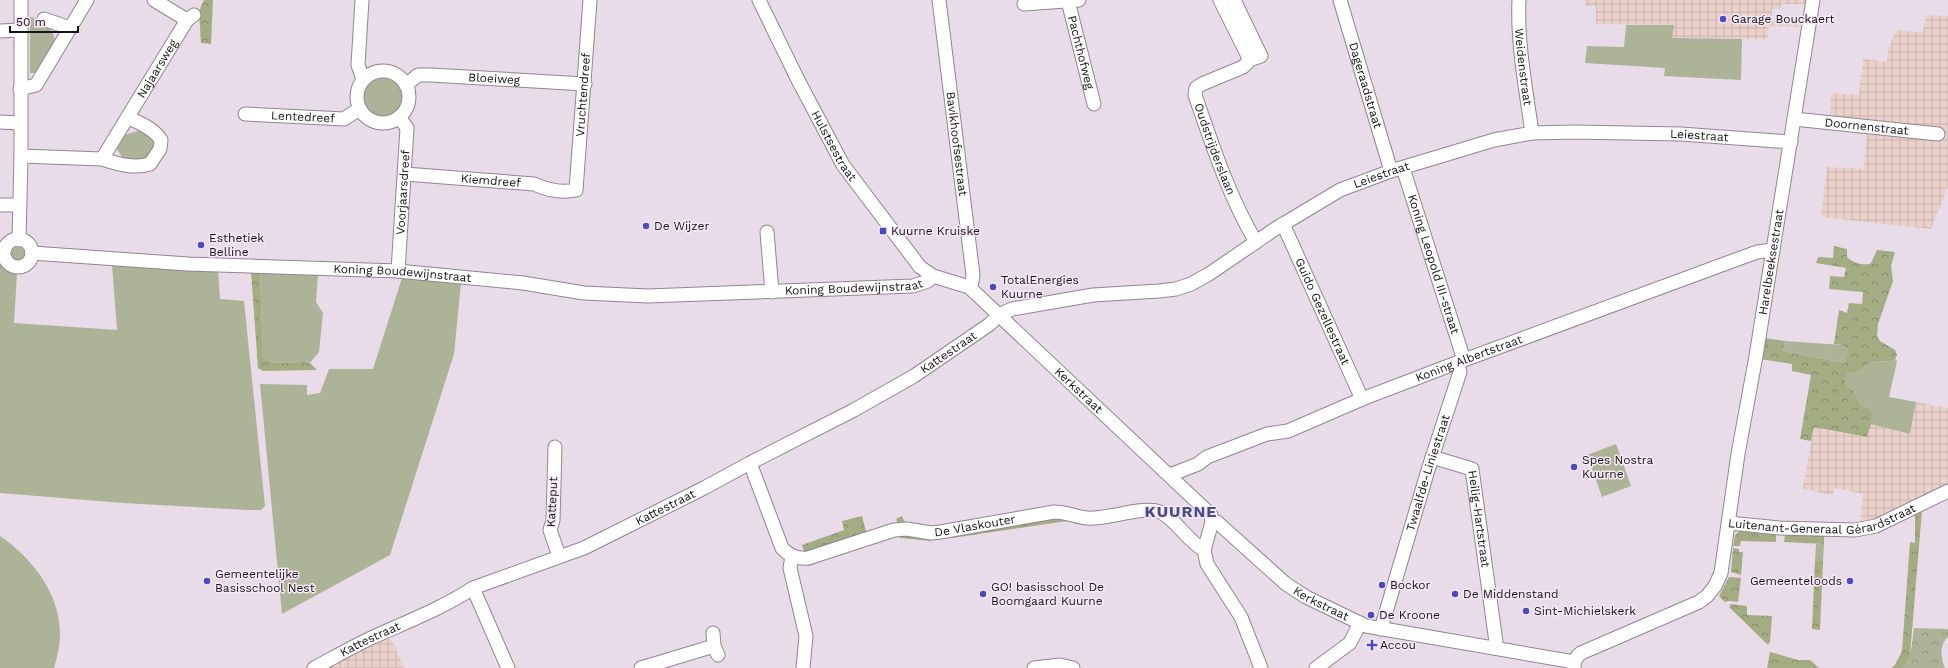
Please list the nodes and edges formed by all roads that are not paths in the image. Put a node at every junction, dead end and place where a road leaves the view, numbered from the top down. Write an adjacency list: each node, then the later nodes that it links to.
1 (21, 0): 17 (street)
2 (87, 0): 16 (street)
3 (154, 0): 28 (street, Najaarsweg)
4 (358, 0): 20 (street)
5 (590, 0): 21 (street, Vruchtendreef)
6 (759, 0): 50 (street, Hulstsestraat)
7 (939, 0): 51 (street, Bavikhoofsestraat)
8 (1220, 0): 19 (street)
9 (1234, 0): 19 (street, Oudstrijderslaan)
10 (1340, 0): 37 (street, Dageraadstraat)
11 (1519, 0): 32 (street, Weidenstraat)
12 (1813, 0): 29 (street, Harelbeeksestraat)
13 (1073, 1): 14 (street); 24 (street, Pachthofweg)
14 (1024, 4)
15 (44, 19): 16 (street)
16 (70, 28): 23 (street)
17 (21, 30): 18 (street); 23 (street)
18 (0, 31)
19 (1250, 60): 45 (street, Oudstrijderslaan)
20 (363, 79): 22 (street); 25 (street)
21 (585, 84): 22 (street, Bloeiweg); 39 (street, Vruchtendreef)
22 (406, 85): 27 (street)
23 (20, 90): 31 (street)
24 (1094, 104)
25 (359, 108): 26 (street, Lentedreef); 27 (street)
26 (245, 114)
27 (399, 117): 38 (street, Voorjaarsdreef)
28 (128, 118): 36 (street, Najaarsweg); 36 (street)
29 (1794, 119): 33 (street, Doornenstraat); 34 (street, Harelbeeksestraat)
30 (0, 122): 31 (street)
31 (20, 123): 35 (street)
32 (1532, 133): 34 (street, Leiestraat); 37 (street, Leiestraat)
33 (1938, 134)
34 (1791, 142): 47 (street, Harelbeeksestraat)
35 (21, 156): 36 (street); 41 (street)
36 (102, 158)
37 (1397, 170): 42 (street, Leiestraat); 54 (street, Koning Leopold III-straat)
38 (405, 174): 39 (street, Kiemdreef); 49 (street, Voorjaarsdreef)
39 (576, 190)
40 (0, 205): 41 (street)
41 (19, 205): 44 (street)
42 (1283, 224): 45 (street, Leiestraat); 55 (street, Guido Gezellestraat)
43 (767, 232): 52 (street, Koning Boudewijnstraat)
44 (19, 240): 46 (street); 48 (street)
45 (1256, 242): 53 (street, Leiestraat)
46 (2, 250): 48 (street)
47 (1773, 250): 54 (street, Koning Albertstraat); 62 (street, Harelbeeksestraat)
48 (32, 253): 49 (street, Koning Boudewijnstraat)
49 (398, 271): 52 (street, Koning Boudewijnstraat)
50 (933, 276): 51 (street, Kerkstraat); 52 (street, Koning Boudewijnstraat)
51 (969, 287): 53 (street, Kerkstraat)
52 (772, 292)
53 (999, 315): 58 (street, Kattestraat); 59 (street, Kerkstraat)
54 (1461, 362): 55 (street, Koning Albertstraat); 57 (street, Twaalfde-Liniestraat)
55 (1362, 399): 59 (street, Koning Albertstraat)
56 (555, 447): 64 (street, Katteput)
57 (1432, 457): 68 (street, Twaalfde-Liniestraat); 70 (street, Heilig-Hartstraat)
58 (750, 462): 64 (street, Kattestraat); 65 (street)
59 (1170, 475): 61 (street, Kerkstraat)
60 (1948, 491): 62 (street, Luitenant-Generaal Gérardstraat)
61 (1212, 522): 63 (street); 67 (street, Kerkstraat)
62 (1729, 523): 71 (street, Luitenant-Generaal Gérardstraat)
63 (1204, 550): 65 (street, De Vlaskouter); 78 (street)
64 (559, 556): 66 (street, Kattestraat)
65 (792, 556): 75 (street)
66 (474, 588): 72 (street, Kattestraat); 73 (street)
67 (1360, 623): 68 (street, Kerkstraat); 79 (street)
68 (1381, 629): 70 (street, Kerkstraat)
69 (713, 633): 74 (street)
70 (1495, 648): 71 (street, Kerkstraat)
71 (1572, 661)
72 (314, 668)
73 (508, 668)
74 (641, 668)
75 (803, 668)
76 (1034, 668): 77 (street)
77 (1073, 668)
78 (1261, 668)
79 (1316, 668)

